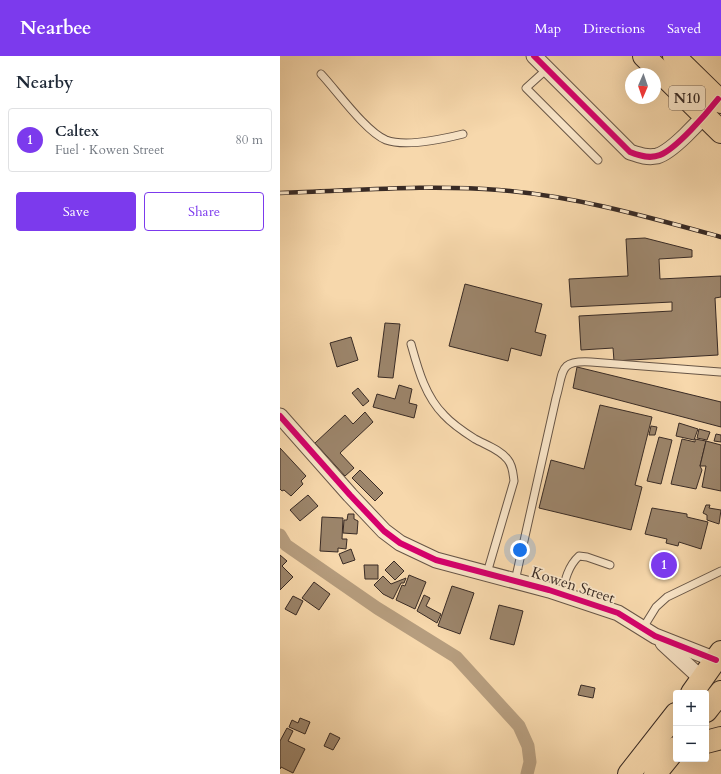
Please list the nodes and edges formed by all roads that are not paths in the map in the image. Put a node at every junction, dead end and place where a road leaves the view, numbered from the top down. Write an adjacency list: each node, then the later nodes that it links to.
1 (644, 56): 5 (highway, N10)
2 (674, 56): 5 (highway, N10)
3 (539, 61): 5 (street); 8 (lane)
4 (322, 74): 7 (lane)
5 (714, 105): 6 (highway, N10)
6 (721, 132)
7 (463, 134)
8 (598, 160)
9 (411, 344): 14 (lane)
10 (720, 372): 15 (lane)
11 (280, 416): 14 (street, Kowen Street)
12 (610, 565): 16 (lane)
13 (721, 571): 17 (lane)
14 (487, 573): 15 (street, Kowen Street)
15 (515, 581): 16 (street, Kowen Street)
16 (562, 594): 17 (street, Kowen Street)
17 (649, 632): 18 (street, Kowen Street); 19 (street, Kowen Street)
18 (719, 656): 19 (highway)
19 (697, 686)
20 (721, 692): 21 (highway)
21 (709, 707)
22 (673, 718): 26 (highway)
23 (721, 738): 24 (highway)
24 (709, 741)
25 (673, 753): 27 (highway)
26 (629, 774)
27 (655, 774)

